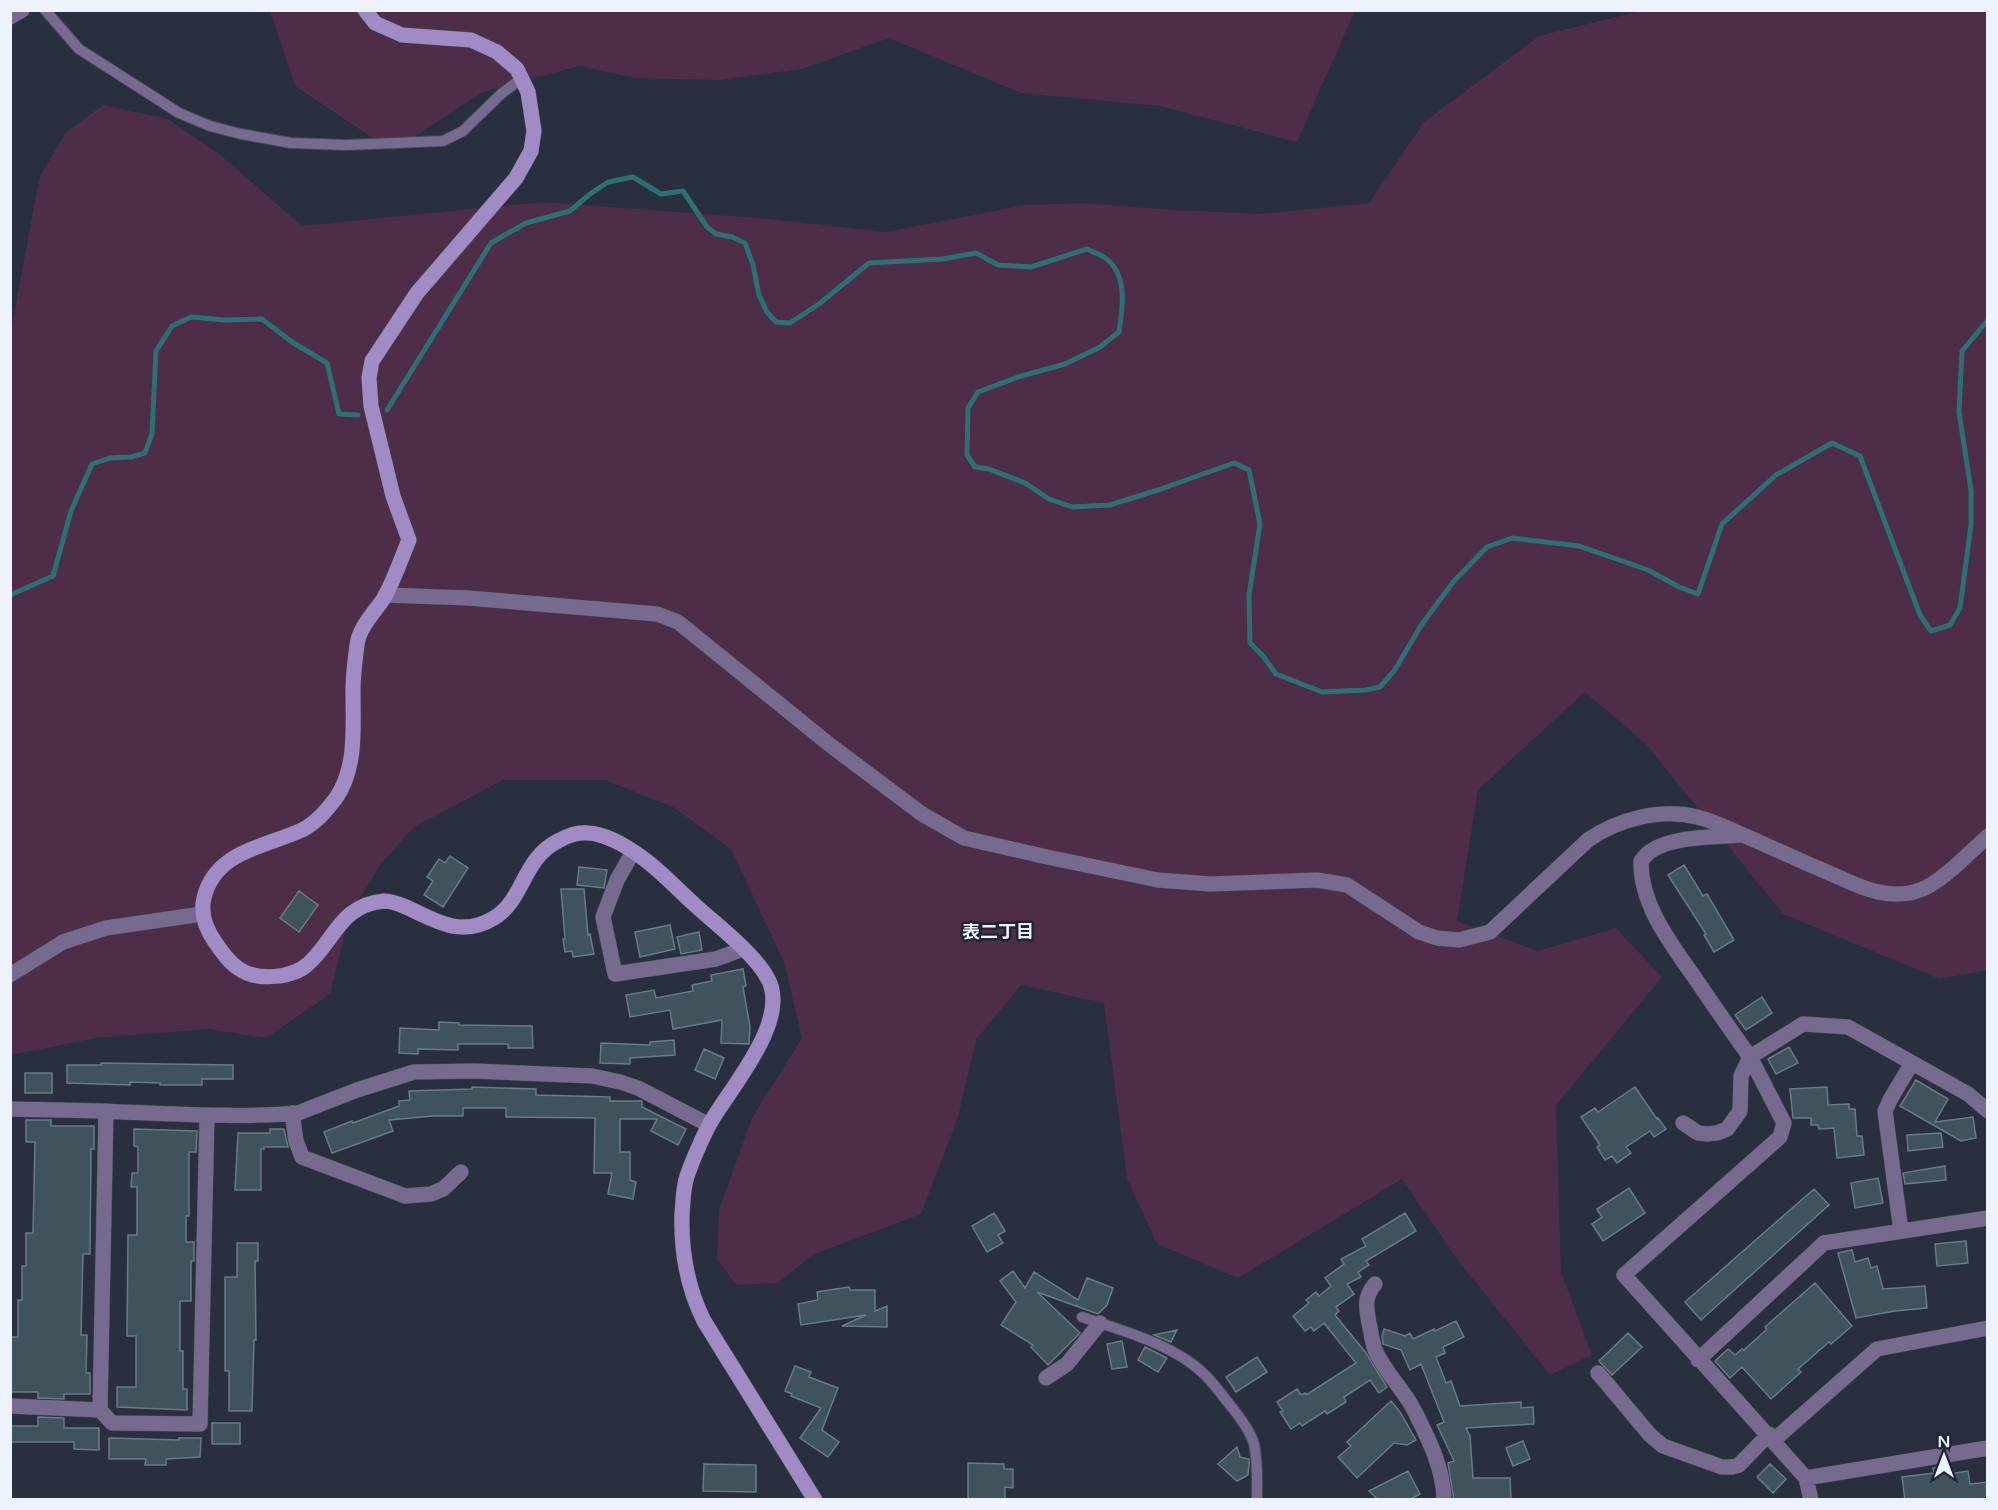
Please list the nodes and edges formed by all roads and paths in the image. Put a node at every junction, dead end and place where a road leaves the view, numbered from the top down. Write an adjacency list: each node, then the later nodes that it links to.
1 (22, 10): 4 (street)
2 (45, 10): 5 (lane)
3 (365, 10): 5 (street)
4 (10, 17)
5 (522, 79): 6 (street)
6 (385, 595): 7 (street); 10 (street)
7 (1744, 835): 8 (street); 13 (street)
8 (1988, 836)
9 (633, 852): 10 (street); 11 (street); 11 (street)
10 (202, 914): 12 (street)
11 (744, 949): 21 (street)
12 (10, 975)
13 (1750, 1057): 14 (street); 20 (street); 29 (street)
14 (1912, 1063): 17 (street); 24 (street)
15 (10, 1109): 16 (street)
16 (106, 1111): 19 (street); 33 (street)
17 (1988, 1111)
18 (292, 1113): 19 (street); 21 (street); 22 (street)
19 (207, 1115): 33 (street)
20 (1683, 1123)
21 (709, 1125): 37 (street)
22 (461, 1172)
23 (1988, 1218): 24 (street)
24 (1901, 1231): 29 (street)
25 (1375, 1284): 39 (street)
26 (1082, 1317): 27 (lane)
27 (1100, 1323): 31 (street); 38 (lane)
28 (1988, 1329): 34 (street)
29 (1698, 1360): 34 (street)
30 (1598, 1373): 34 (street)
31 (1046, 1378)
32 (10, 1406): 33 (street)
33 (100, 1410)
34 (1771, 1437): 36 (street)
35 (1988, 1448): 36 (street)
36 (1806, 1478): 40 (street)
37 (816, 1500)
38 (1257, 1500)
39 (1444, 1500)
40 (1811, 1500)

